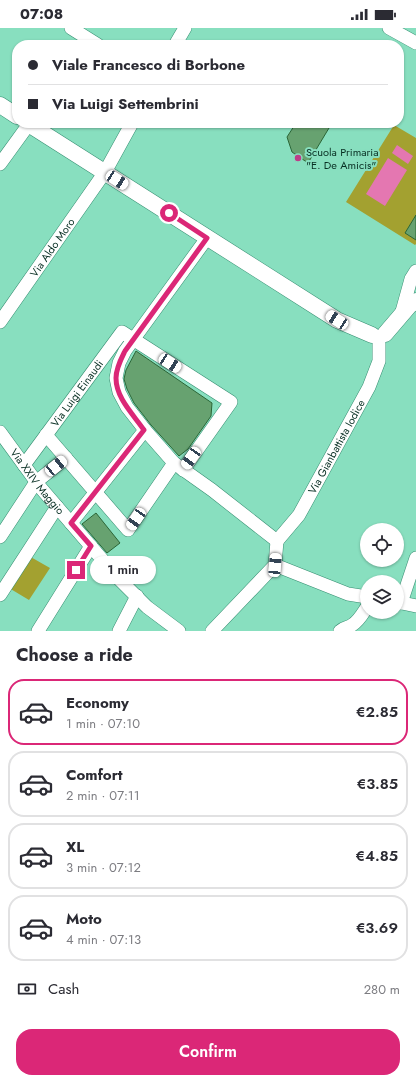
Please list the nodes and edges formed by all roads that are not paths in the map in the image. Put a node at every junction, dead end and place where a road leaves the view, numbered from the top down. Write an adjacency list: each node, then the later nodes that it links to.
1 (71, 28): 4 (street)
2 (185, 28): 5 (street)
3 (389, 28): 6 (street)
4 (90, 40)
5 (179, 40)
6 (416, 43)
7 (0, 105): 8 (street)
8 (12, 113)
9 (20, 128): 12 (street)
10 (35, 128): 13 (street)
11 (129, 128): 13 (street, Via Aldo Moro)
12 (0, 164)
13 (105, 172): 14 (street); 18 (street, Via Aldo Moro)
14 (207, 238): 19 (street); 20 (street)
15 (416, 271): 17 (street)
16 (416, 301): 17 (street)
17 (401, 315): 19 (street)
18 (0, 322)
19 (378, 338): 32 (street, Via Gianbattista Iodice)
20 (133, 339): 21 (street); 23 (street, Via Luigi Einaudi); 26 (street)
21 (144, 430): 26 (street); 28 (street)
22 (0, 432): 25 (street, Via XXIV Maggio)
23 (46, 435): 24 (street); 25 (street, Via Luigi Einaudi)
24 (66, 458): 27 (street); 28 (street)
25 (24, 465): 27 (street, Via XXIV Maggio)
26 (178, 467): 28 (street); 32 (street)
27 (36, 482): 29 (street, Via XXIV Maggio); 31 (street)
28 (96, 492): 30 (street)
29 (57, 507): 30 (street, Via XXIV Maggio); 37 (street)
30 (71, 523): 33 (street, Via XXIV Maggio)
31 (0, 537)
32 (277, 541): 35 (street)
33 (91, 546): 38 (street, Via XXIV Maggio); 43 (street)
34 (416, 558): 36 (street)
35 (275, 565): 39 (street); 46 (street)
36 (404, 590)
37 (0, 596)
38 (137, 596): 44 (street); 45 (street, Via XXIV Maggio)
39 (360, 596)
40 (404, 604): 41 (street)
41 (416, 606)
42 (360, 617): 47 (street)
43 (38, 631)
44 (119, 631)
45 (179, 631)
46 (212, 631)
47 (340, 631)

